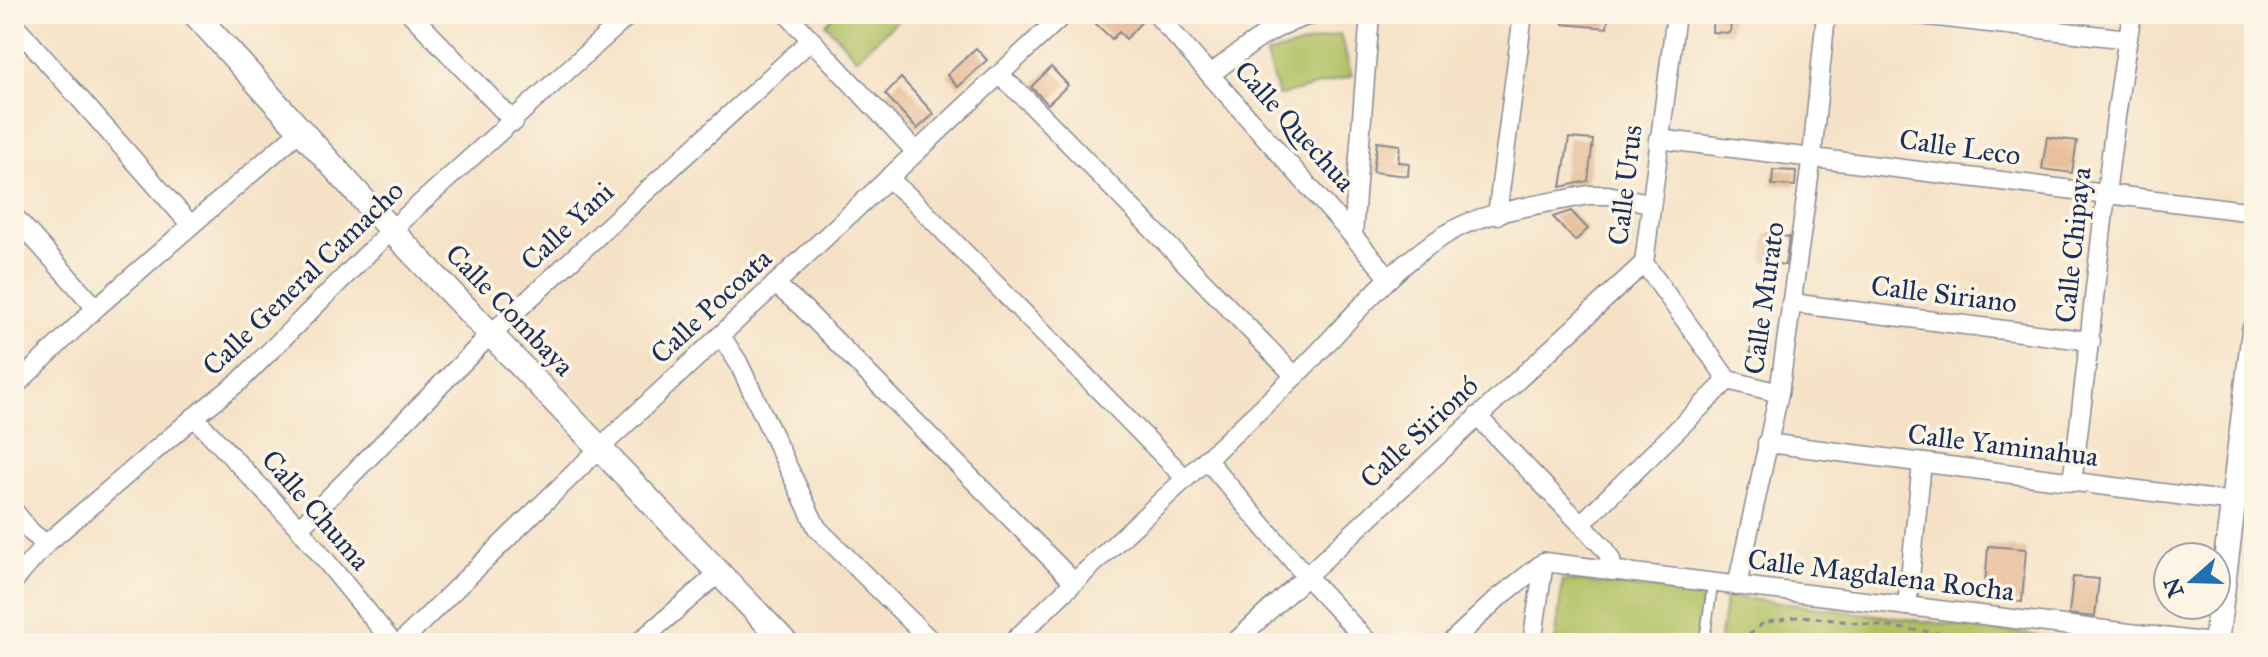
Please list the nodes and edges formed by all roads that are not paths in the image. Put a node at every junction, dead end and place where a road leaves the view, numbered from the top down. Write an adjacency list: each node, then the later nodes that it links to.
1 (195, 14): 20 (street, Calle Combaya)
2 (411, 14): 19 (street)
3 (787, 14): 16 (street)
4 (1064, 14): 18 (street, Calle Pocoata)
5 (1156, 14): 17 (street, Calle Quechua)
6 (1316, 14): 17 (street)
7 (1370, 14): 32 (street)
8 (1523, 14): 28 (street)
9 (1676, 14): 21 (street, Calle Urus)
10 (1826, 14): 23 (street, Calle Murato)
11 (1911, 14): 15 (street)
12 (2132, 14): 15 (street, Calle Chipaya)
13 (623, 16): 19 (street, Calle General Camacho)
14 (14, 24): 30 (street)
15 (2128, 39): 25 (street, Calle Chipaya)
16 (811, 40): 22 (street); 39 (street, Calle Yani)
17 (1211, 74): 32 (street, Calle Quechua)
18 (999, 75): 22 (street, Calle Pocoata); 43 (street)
19 (514, 122): 31 (street, Calle General Camacho)
20 (302, 129): 30 (street); 31 (street, Calle Combaya)
21 (1658, 139): 23 (street, Calle Leco); 26 (street, Calle Urus)
22 (916, 152): 24 (street, Calle Pocoata)
23 (1812, 156): 25 (street, Calle Leco); 36 (street, Calle Murato)
24 (888, 178): 35 (street, Calle Pocoata); 53 (street)
25 (2105, 195): 27 (street, Calle Leco); 41 (street, Calle Chipaya)
26 (1650, 203): 28 (street); 33 (street, Calle Urus)
27 (2254, 212)
28 (1497, 215): 34 (street)
29 (14, 216): 37 (street)
30 (190, 224): 37 (street)
31 (391, 230): 39 (street, Calle Combaya); 48 (street, Calle General Camacho)
32 (1353, 234): 34 (street, Calle Quechua)
33 (1644, 263): 44 (street, Calle Urus); 47 (street, Calle Sirionó)
34 (1390, 278): 43 (street)
35 (775, 284): 40 (street, Calle Pocoata); 65 (street)
36 (1791, 303): 41 (street, Calle Siriano); 46 (street, Calle Murato)
37 (96, 308): 45 (street)
38 (2254, 331): 42 (street)
39 (492, 333): 50 (street, Calle Combaya); 58 (street, Calle Yani)
40 (721, 336): 50 (street, Calle Pocoata); 73 (street)
41 (2091, 341): 54 (street, Calle Chipaya)
42 (2252, 362): 55 (street)
43 (1295, 376): 51 (street)
44 (1728, 380): 46 (street); 57 (street)
45 (14, 387)
46 (1779, 393): 49 (street, Calle Murato)
47 (1477, 416): 57 (street); 63 (street, Calle Sirionó)
48 (194, 417): 58 (street, Calle Chuma); 59 (street, Calle General Camacho)
49 (1767, 443): 52 (street, Calle Yaminahua); 67 (street, Calle Murato)
50 (600, 448): 62 (street, Calle Combaya); 70 (street, Calle Pocoata)
51 (1206, 459): 53 (street); 63 (street)
52 (1922, 463): 54 (street, Calle Yaminahua); 68 (street)
53 (1184, 477): 65 (street)
54 (2072, 482): 55 (street, Calle Yaminahua)
55 (2233, 502): 80 (street)
56 (14, 511): 59 (street)
57 (1582, 523): 61 (street)
58 (299, 528): 69 (street, Calle Chuma)
59 (46, 544): 64 (street, Calle General Camacho)
60 (1544, 562): 61 (street, Calle Magdalena Rocha); 77 (street); 78 (street)
61 (1612, 571): 66 (street, Calle Magdalena Rocha)
62 (720, 572): 71 (street); 72 (street, Calle Combaya)
63 (1305, 575): 75 (street, Calle Sirionó); 76 (street)
64 (14, 581)
65 (1073, 581): 74 (street)
66 (1713, 583): 67 (street, Calle Magdalena Rocha); 79 (lane)
67 (1737, 586): 68 (street, Calle Magdalena Rocha)
68 (1907, 606): 80 (street, Calle Magdalena Rocha)
69 (393, 643)
70 (400, 643)
71 (638, 643)
72 (786, 643)
73 (933, 643)
74 (1012, 643)
75 (1234, 643)
76 (1369, 643)
77 (1450, 643)
78 (1532, 643)
79 (1704, 643)
80 (2214, 643)

